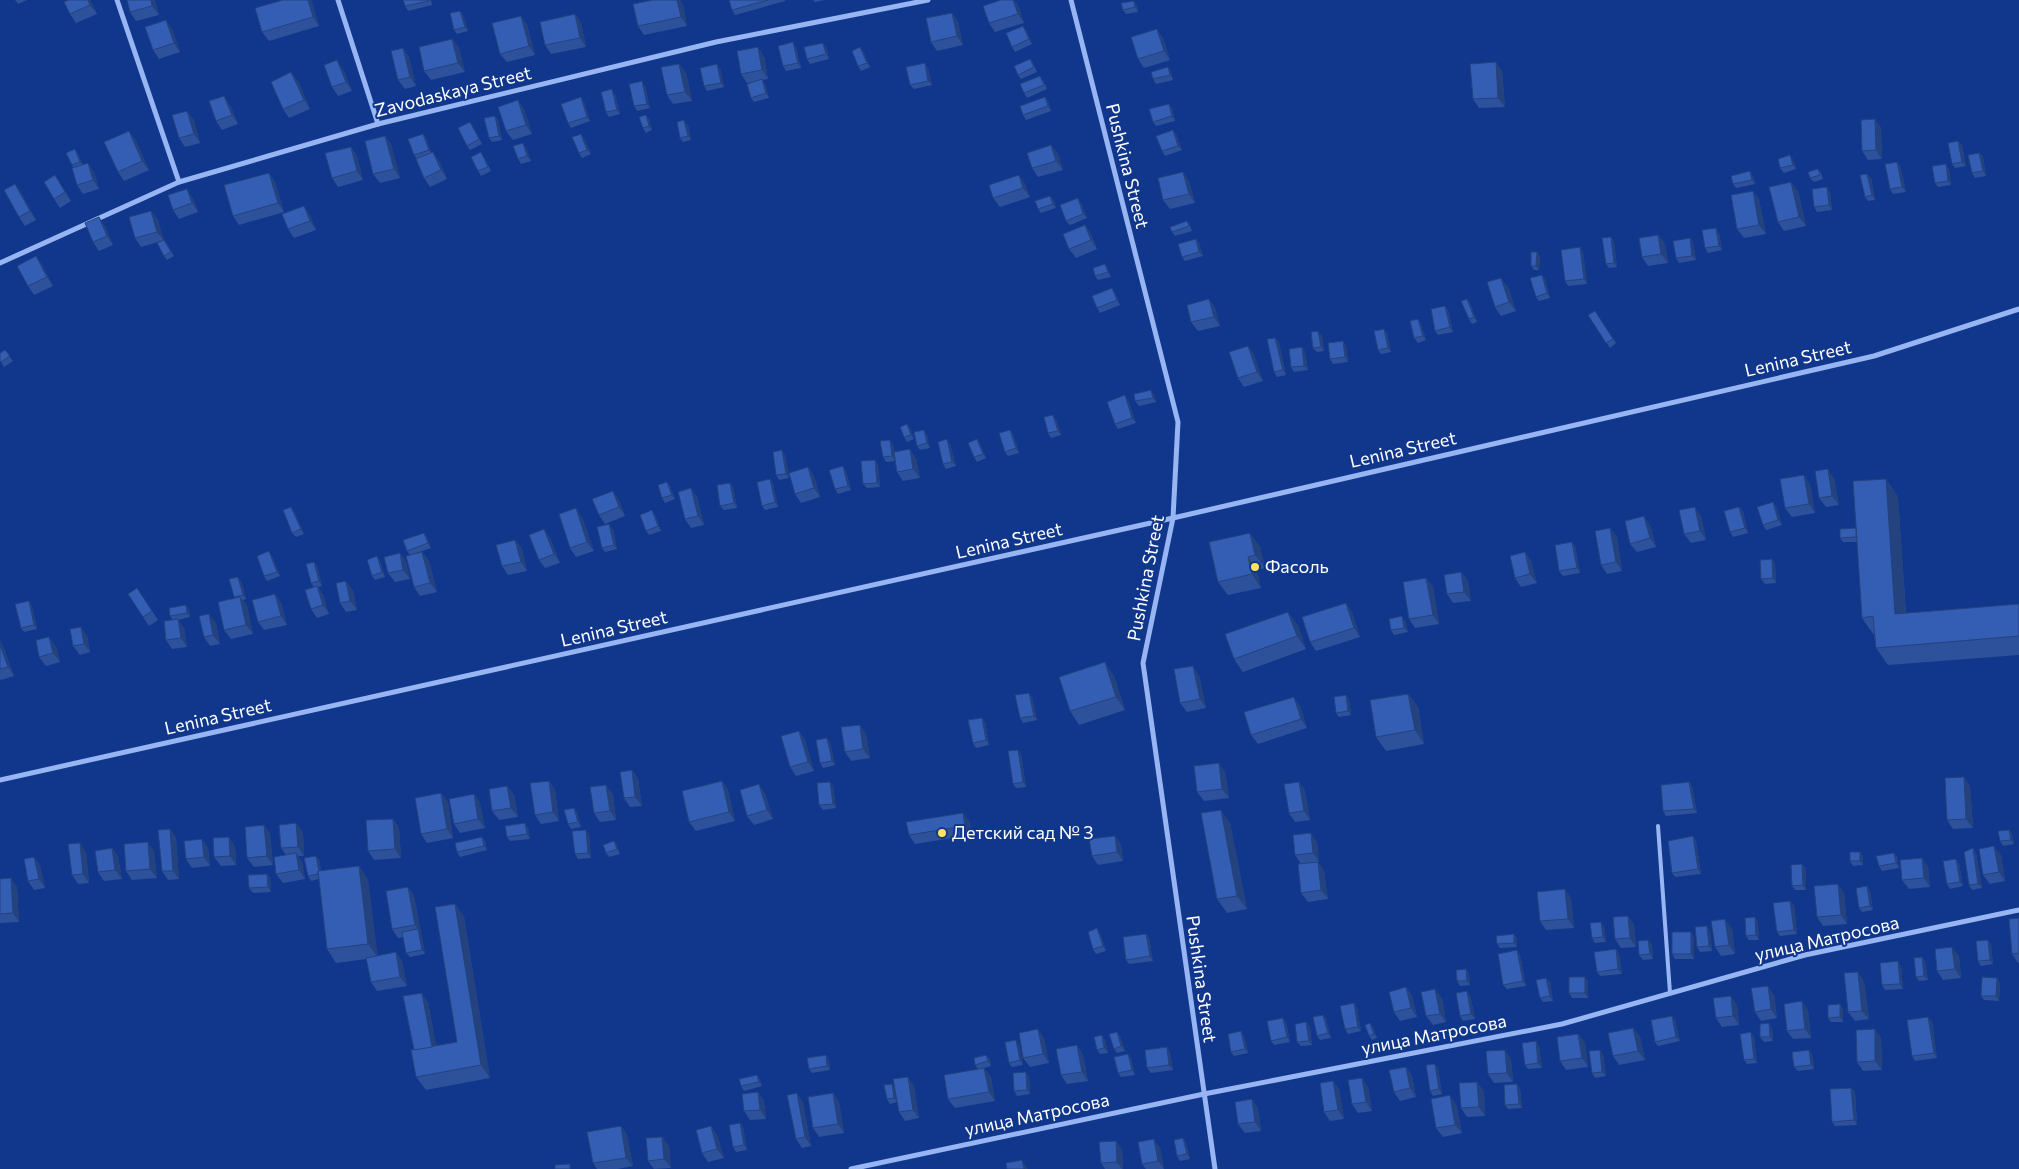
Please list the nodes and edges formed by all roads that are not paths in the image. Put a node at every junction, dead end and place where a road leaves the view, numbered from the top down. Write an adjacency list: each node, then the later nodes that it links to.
1 (116, 0): 6 (street)
2 (338, 0): 5 (street)
3 (928, 0): 5 (street, Zavodaskaya Street)
4 (1071, 0): 9 (street, Pushkina Street)
5 (378, 124): 6 (street, Zavodaskaya Street)
6 (179, 182): 7 (street, Zavodaskaya Street)
7 (0, 263)
8 (2019, 309): 9 (street, Lenina Street)
9 (1173, 518): 10 (street, Lenina Street); 14 (street, Pushkina Street)
10 (0, 780)
11 (1658, 826): 13 (lane)
12 (2019, 910): 13 (street, улица Матросова)
13 (1670, 993): 14 (street, улица Матросова)
14 (1204, 1094): 15 (street, улица Матросова); 16 (street, Pushkina Street)
15 (851, 1169)
16 (1214, 1169)

